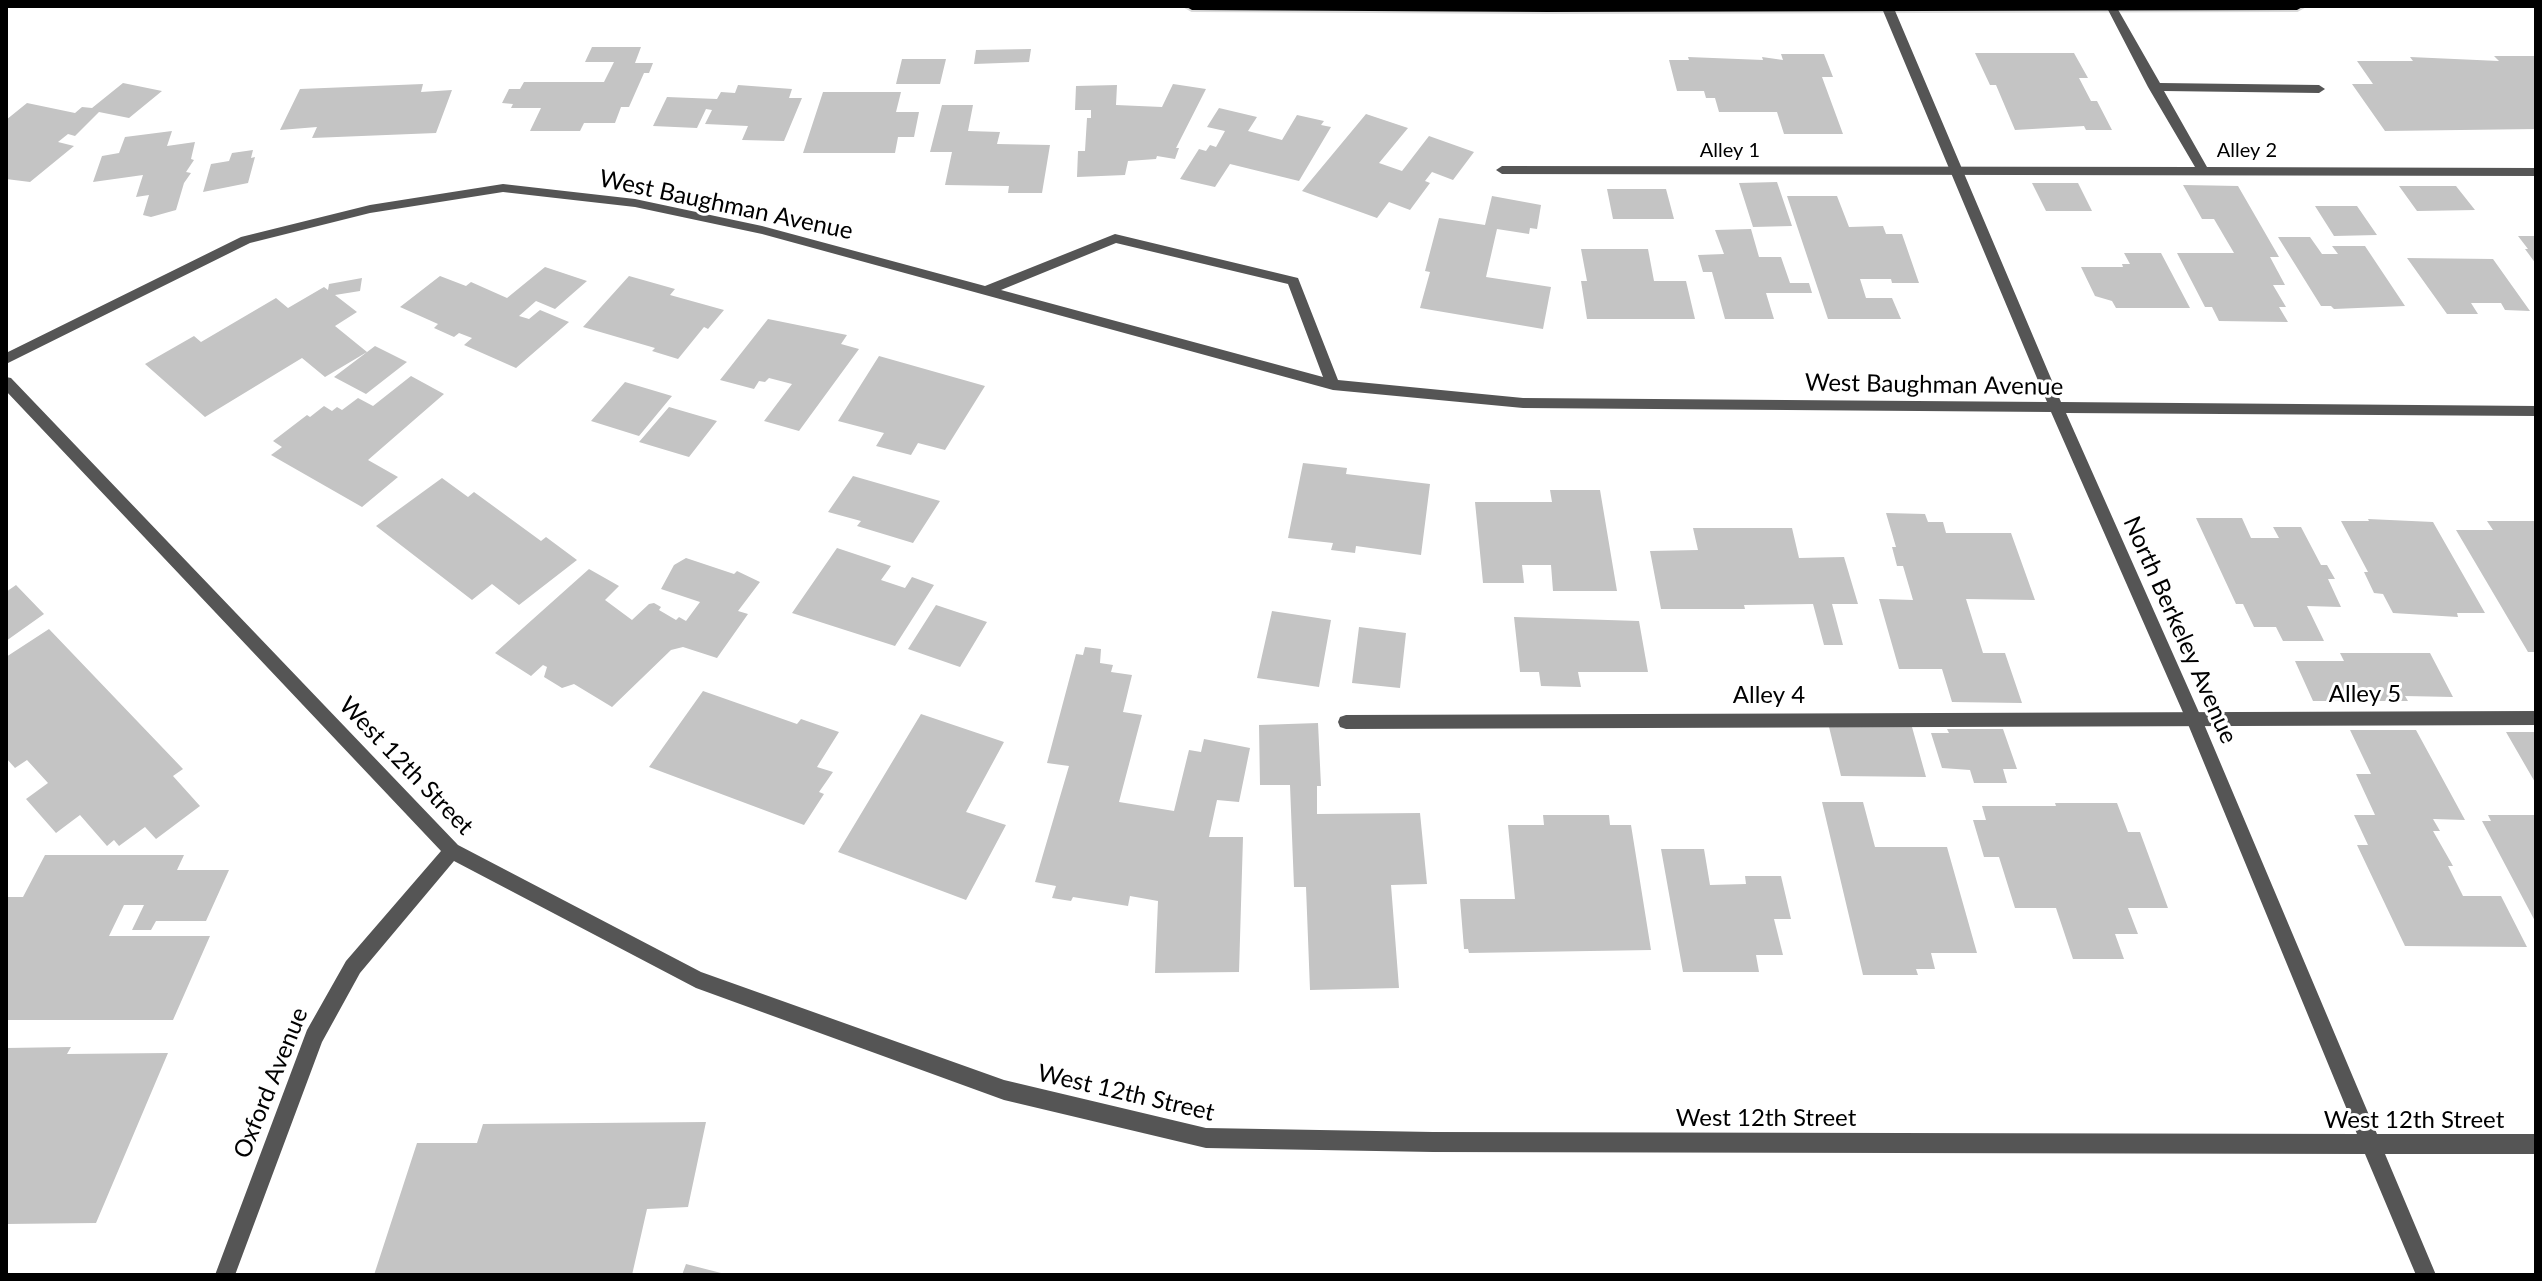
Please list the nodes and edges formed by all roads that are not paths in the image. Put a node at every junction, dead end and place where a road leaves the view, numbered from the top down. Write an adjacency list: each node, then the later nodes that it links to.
1 (1192, 6): 3 (main road)
2 (2297, 6): 4 (main road)
3 (1888, 7): 4 (main road); 9 (street, North Berkeley Avenue)
4 (2111, 7): 5 (street)
5 (2154, 87): 6 (street); 8 (street)
6 (2319, 89)
7 (1502, 170): 9 (street, Alley 1)
8 (2203, 171): 9 (street, Alley 2); 10 (street, Alley 2)
9 (1957, 172): 15 (street, North Berkeley Avenue)
10 (2536, 172)
11 (986, 291): 12 (street, West Baughman Avenue); 14 (street, West Baughman Avenue); 14 (street)
12 (6, 359)
13 (6, 382): 20 (street, West 12th Street)
14 (1333, 385): 15 (street, West Baughman Avenue)
15 (2057, 409): 16 (street, West Baughman Avenue); 17 (street, North Berkeley Avenue)
16 (2536, 411)
17 (2193, 717): 18 (street, Alley 5); 19 (street, Alley 4); 21 (street, North Berkeley Avenue)
18 (2536, 718)
19 (1346, 722)
20 (452, 851): 21 (street, West 12th Street); 23 (street, Oxford Avenue)
21 (2370, 1144): 22 (street, West 12th Street); 24 (street, North Berkeley Avenue)
22 (2536, 1144)
23 (225, 1275)
24 (2426, 1275)

